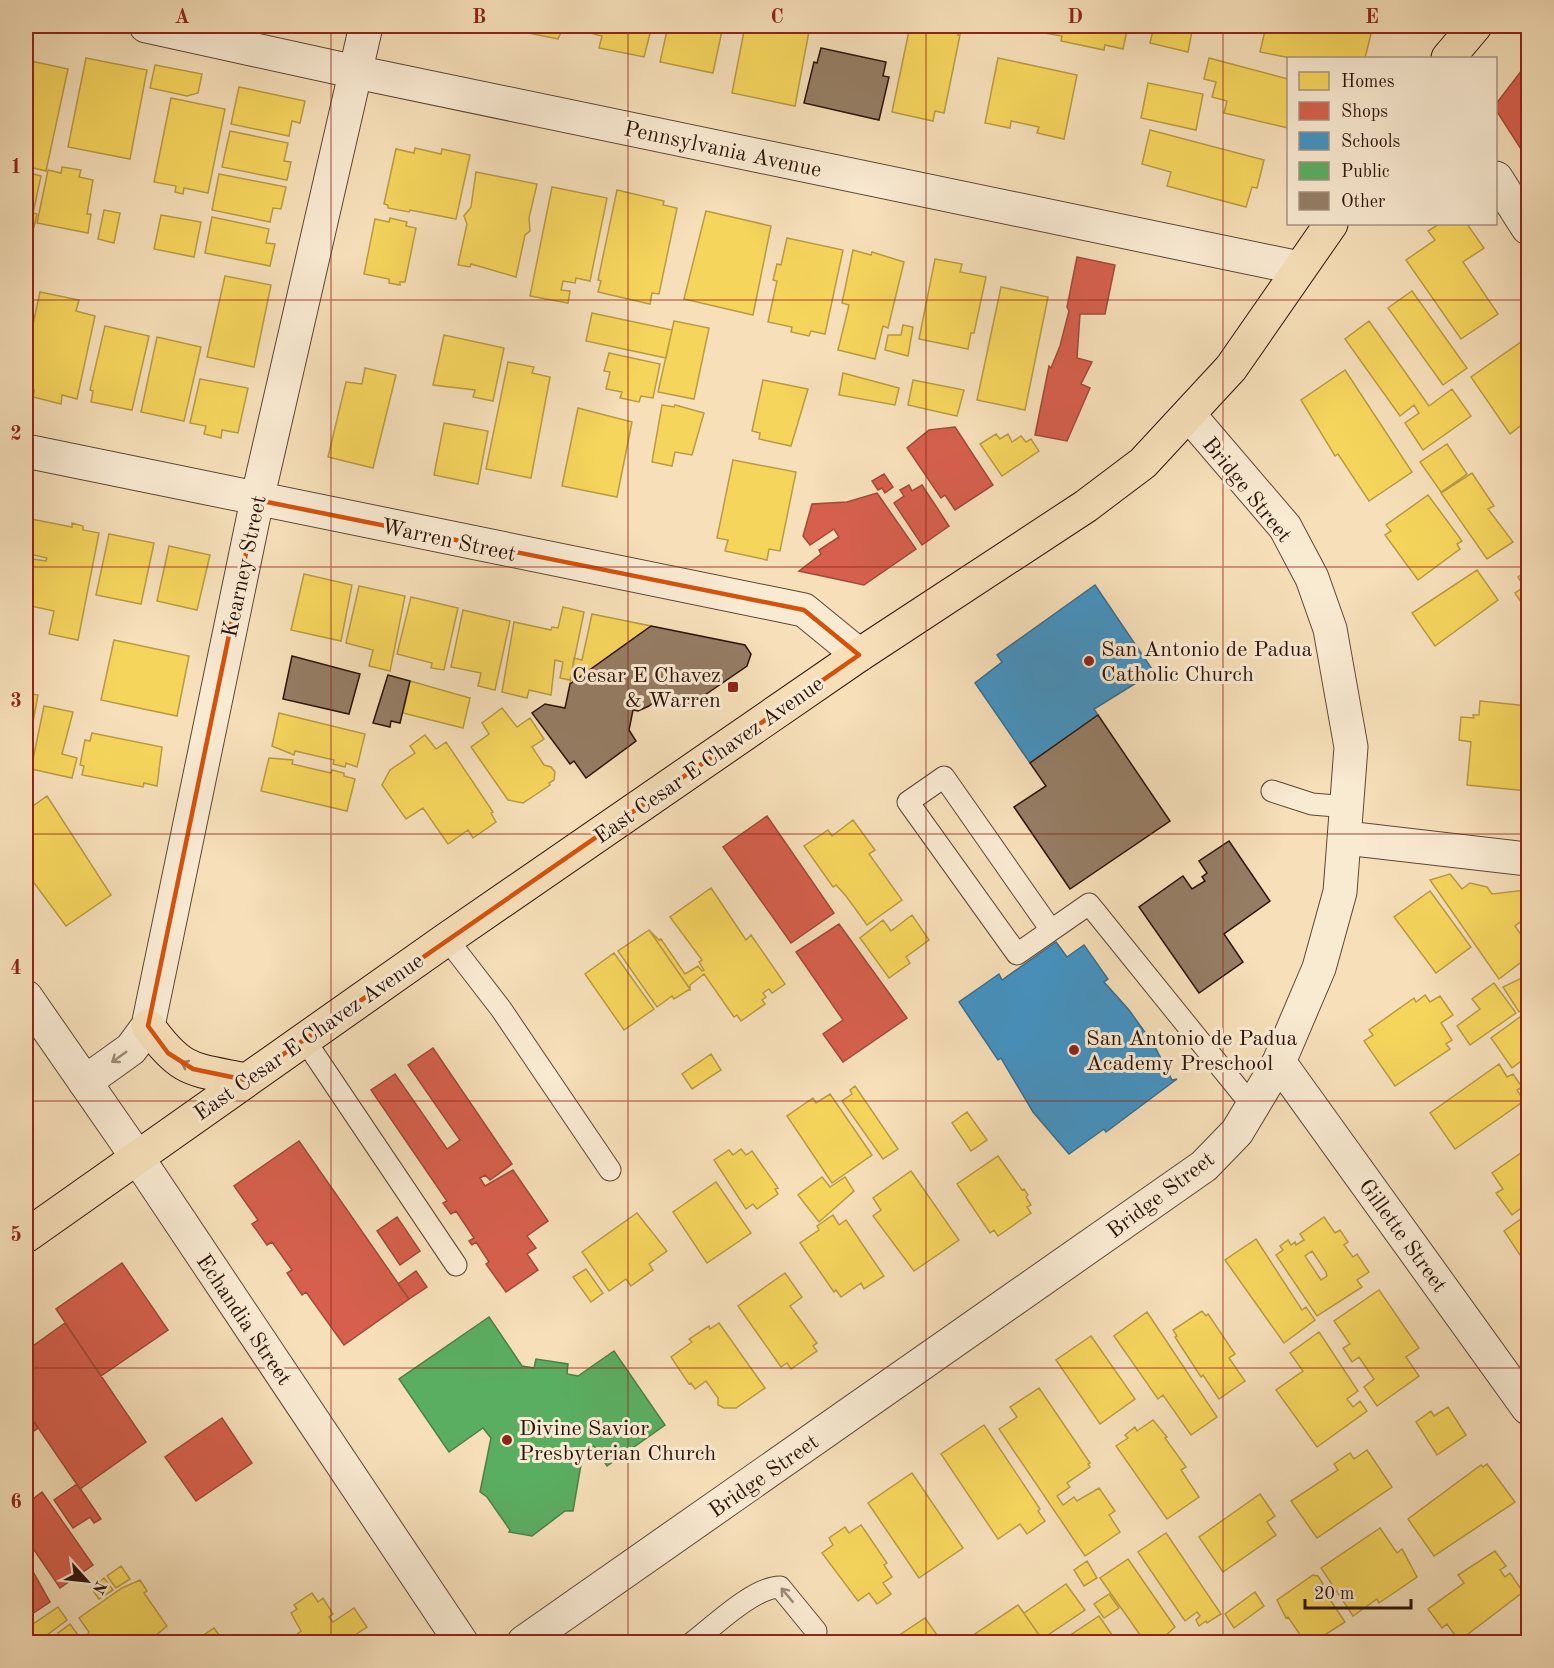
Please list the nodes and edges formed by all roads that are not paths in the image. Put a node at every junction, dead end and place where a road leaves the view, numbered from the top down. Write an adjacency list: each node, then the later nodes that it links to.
1 (147, 26): 5 (street, Pennsylvania Avenue)
2 (366, 26): 5 (street, Kearney Street)
3 (1475, 26): 4 (main road)
4 (1449, 57)
5 (356, 72): 9 (street, Pennsylvania Avenue); 12 (street, Kearney Street)
6 (1497, 180): 8 (street)
7 (1330, 225): 9 (main road, East Cesar E Chavez Avenue)
8 (1528, 228)
9 (1299, 268): 10 (main road, East Cesar E Chavez Avenue)
10 (1190, 416): 13 (main road, East Cesar E Chavez Avenue); 15 (street, Bridge Street)
11 (26, 451): 12 (street, Warren Street)
12 (257, 500): 13 (street, Warren Street); 20 (street, Kearney Street)
13 (859, 655): 18 (main road, East Cesar E Chavez Avenue)
14 (1272, 791): 15 (lane)
15 (1347, 822): 16 (street); 22 (street, Bridge Street)
16 (1528, 859)
17 (1051, 930): 17 (lane); 25 (lane)
18 (447, 939): 21 (main road, East Cesar E Chavez Avenue); 27 (lane)
19 (26, 997): 24 (street, Echandia Street)
20 (148, 1026): 23 (main road, one-way to 20); 24 (street, Kearney Street, one-way to 24)
21 (304, 1040): 23 (main road, East Cesar E Chavez Avenue); 29 (lane)
22 (1279, 1062): 25 (street, Bridge Street); 30 (street, Gillette Street)
23 (246, 1080): 26 (main road, East Cesar E Chavez Avenue)
24 (85, 1082): 26 (street, Echandia Street)
25 (1253, 1107): 32 (street, Bridge Street)
26 (137, 1157): 28 (main road, East Cesar E Chavez Avenue); 31 (street, Echandia Street)
27 (610, 1170)
28 (26, 1236)
29 (456, 1265)
30 (1528, 1408)
31 (461, 1642)
32 (524, 1642)
33 (693, 1642): 34 (lane, one-way to 33)
34 (815, 1642)

